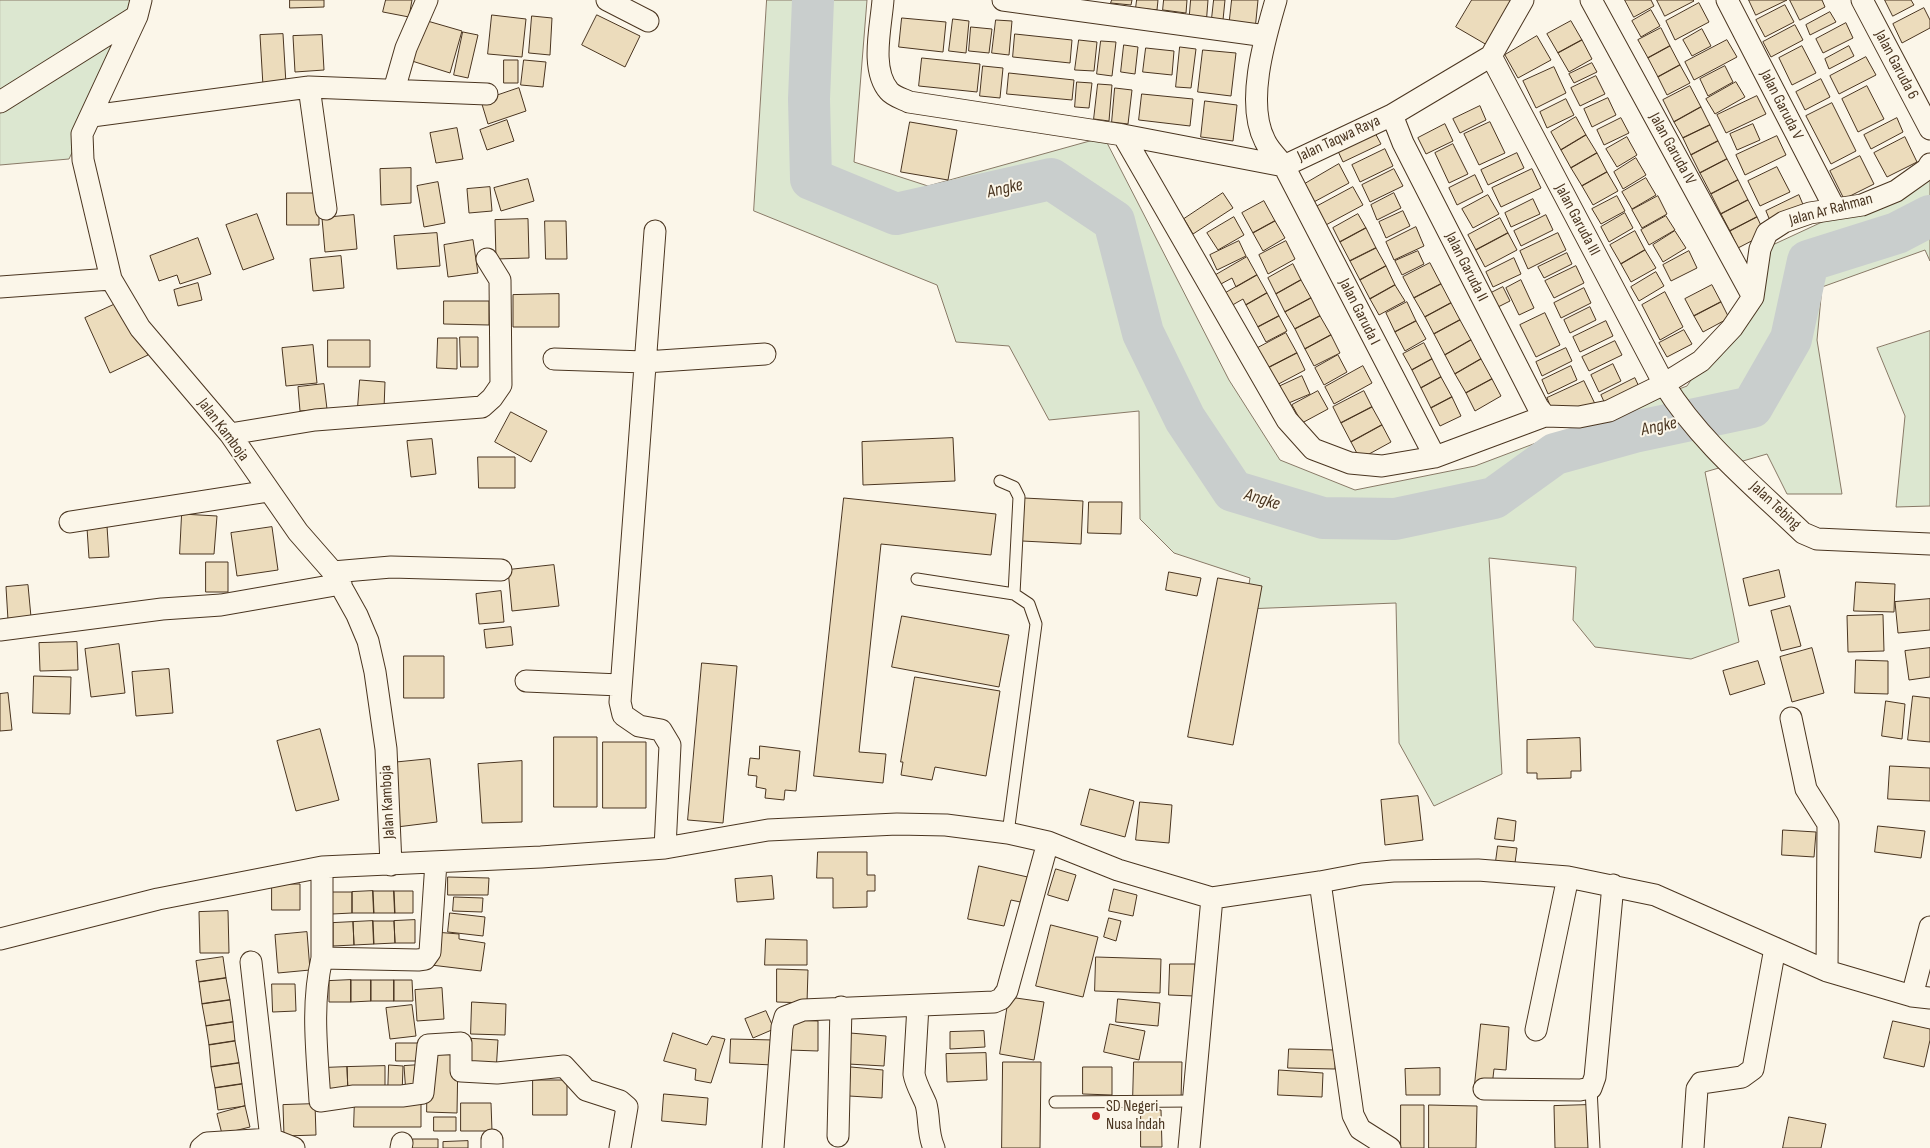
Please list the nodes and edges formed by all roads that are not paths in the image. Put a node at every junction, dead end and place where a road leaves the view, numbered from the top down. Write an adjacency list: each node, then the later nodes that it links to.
1 (426, 0): 15 (street)
2 (607, 0): 11 (street)
3 (883, 0): 21 (street)
4 (1003, 0): 12 (street)
5 (1276, 0): 12 (street, Jalan Taqwa Raya)
6 (1523, 0): 13 (street, Jalan Taqwa Raya)
7 (1591, 0): 30 (street, Jalan Garuda IV)
8 (1727, 0): 25 (street, Jalan Garuda V)
9 (1862, 0): 20 (street, Jalan Garuda 6)
10 (139, 8): 17 (street); 19 (street, Jalan Kamboja)
11 (648, 21)
12 (1266, 36): 23 (street, Jalan Taqwa Raya)
13 (1491, 56): 18 (street, Jalan Taqwa Raya); 34 (street, Jalan Garuda III)
14 (309, 87): 15 (street); 19 (street); 24 (street)
15 (394, 90): 16 (street)
16 (487, 94)
17 (0, 102)
18 (1392, 115): 23 (street, Jalan Taqwa Raya); 35 (street, Jalan Garuda II)
19 (92, 116): 28 (street, Jalan Kamboja)
20 (1930, 129)
21 (1123, 135): 23 (street); 37 (street)
22 (1930, 164): 25 (street, Jalan Ar Rahman)
23 (1284, 166): 37 (street, Jalan Garuda I)
24 (326, 209)
25 (1835, 209): 30 (street, Jalan Ar Rahman)
26 (656, 231): 33 (street)
27 (487, 259): 36 (street)
28 (112, 279): 29 (street); 36 (street, Jalan Kamboja)
29 (0, 288)
30 (1753, 297): 34 (street, Jalan Ar Rahman)
31 (765, 354): 33 (street)
32 (554, 359): 33 (street)
33 (645, 362): 48 (street)
34 (1664, 384): 35 (street, Jalan Ar Rahman); 41 (street, Jalan Tebing)
35 (1545, 416): 37 (street)
36 (230, 434): 39 (street, Jalan Kamboja)
37 (1435, 457)
38 (1000, 482): 45 (lane)
39 (268, 490): 40 (street); 43 (street, Jalan Kamboja)
40 (70, 522)
41 (1930, 544)
42 (501, 570): 43 (street)
43 (337, 578): 46 (street); 54 (street, Jalan Kamboja)
44 (917, 579): 45 (lane)
45 (1014, 594): 50 (lane)
46 (0, 630)
47 (526, 681): 48 (street)
48 (620, 686): 52 (street)
49 (1792, 718): 65 (street)
50 (1008, 833): 51 (street); 52 (street)
51 (1048, 842): 59 (street); 67 (street)
52 (664, 848): 53 (street)
53 (436, 862): 54 (street); 63 (street)
54 (391, 865): 55 (street)
55 (322, 867): 61 (street); 63 (street)
56 (1568, 877): 57 (street); 58 (street); 69 (street)
57 (1320, 882): 59 (street); 82 (street)
58 (1613, 885): 62 (street); 70 (street)
59 (1212, 898): 72 (street)
60 (1930, 927): 66 (street)
61 (0, 939)
62 (1775, 948): 65 (street); 84 (street)
63 (322, 958): 78 (street)
64 (251, 962): 75 (street)
65 (1826, 971): 66 (street)
66 (1921, 997)
67 (918, 1006): 68 (street); 80 (street)
68 (841, 1007): 74 (street); 79 (street)
69 (1536, 1030)
70 (1591, 1088): 71 (street); 83 (lane)
71 (1484, 1090)
72 (1194, 1101): 73 (lane); 81 (street)
73 (1055, 1102)
74 (838, 1136)
75 (271, 1139): 76 (street); 77 (street)
76 (201, 1148)
77 (294, 1148)
78 (620, 1148)
79 (773, 1148)
80 (934, 1148)
81 (1189, 1148)
82 (1390, 1148)
83 (1594, 1148)
84 (1693, 1148)

